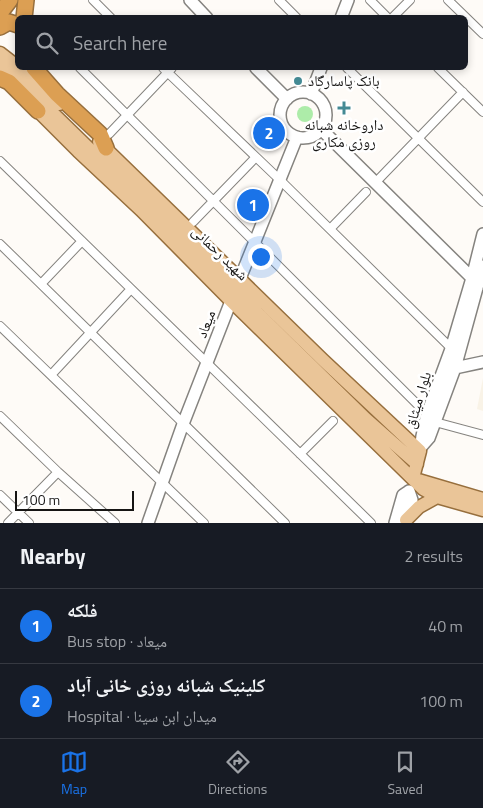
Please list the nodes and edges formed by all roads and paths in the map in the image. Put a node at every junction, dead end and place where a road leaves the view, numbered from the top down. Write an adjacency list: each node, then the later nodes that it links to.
1 (10, 0): 10 (highway)
2 (26, 0): 11 (highway)
3 (93, 0): 12 (street)
4 (190, 0): 13 (main road)
5 (279, 0): 14 (street)
6 (348, 0): 15 (main road)
7 (370, 0): 16 (street)
8 (410, 0): 17 (street)
9 (448, 0): 18 (street)
10 (0, 12)
11 (24, 15)
12 (108, 15)
13 (204, 15)
14 (294, 15)
15 (342, 15)
16 (385, 15)
17 (395, 15)
18 (463, 15)
19 (468, 19): 22 (street)
20 (15, 24): 21 (highway)
21 (0, 27)
22 (483, 34)
23 (0, 53): 25 (main road, شهید رحمانی)
24 (0, 65): 63 (main road, شهید رحمانی)
25 (15, 65)
26 (22, 70): 46 (main road, شهید رحمانی)
27 (36, 70): 46 (highway)
28 (82, 70): 42 (street)
29 (166, 70): 42 (street)
30 (168, 70): 47 (street)
31 (258, 70): 39 (main road)
32 (320, 70): 38 (main road)
33 (349, 70): 45 (street)
34 (440, 70): 37 (street)
35 (0, 78): 40 (highway)
36 (0, 86): 40 (highway)
37 (463, 92): 41 (street); 45 (street)
38 (311, 94): 39 (main road); 43 (main road)
39 (287, 99): 44 (main road)
40 (38, 111): 63 (main road, شهید رحمانی)
41 (483, 112)
42 (127, 115): 46 (street); 52 (street)
43 (321, 129): 44 (main road); 50 (main road)
44 (297, 137): 49 (main road, میعاد)
45 (419, 138): 50 (street); 53 (street)
46 (108, 141): 63 (main road, شهید رحمانی)
47 (256, 157): 49 (street); 52 (street)
48 (0, 161): 57 (street)
49 (280, 180): 55 (street); 58 (main road, میعاد)
50 (375, 183): 60 (main road)
51 (366, 192): 55 (street)
52 (214, 201): 54 (street); 58 (street)
53 (483, 202)
54 (193, 222)
55 (330, 230): 66 (street)
56 (483, 234): 60 (main road, بلوار میثاق)
57 (82, 241): 61 (street); 62 (street)
58 (255, 241): 63 (main road, میعاد); 72 (street)
59 (0, 244): 61 (street)
60 (479, 275): 66 (main road, بلوار میثاق)
61 (41, 284): 65 (street)
62 (132, 289): 65 (street); 68 (street)
63 (235, 290): 68 (main road, میعاد); 76 (main road, شهید رحمانی); 78 (main road, شهید رحمانی); 80 (main road, شهید رحمانی)
64 (0, 326): 70 (street)
65 (90, 333): 70 (street); 74 (street)
66 (455, 351): 69 (main road, بلوار میثاق); 72 (main road, بلوار میثاق)
67 (483, 362): 69 (main road)
68 (207, 363): 74 (main road, میعاد); 77 (street)
69 (454, 368): 72 (main road, بلوار میثاق)
70 (51, 375): 81 (street)
71 (0, 416): 79 (street)
72 (431, 418): 75 (street); 76 (main road, بلوار میثاق)
73 (333, 420): 77 (street)
74 (184, 424): 81 (main road, میعاد); 93 (street)
75 (483, 435)
76 (421, 449): 78 (main road)
77 (300, 454): 94 (street)
78 (417, 464): 80 (main road)
79 (58, 472): 86 (street); 90 (street)
80 (413, 478): 83 (main road, شهید رحمانی); 84 (main road); 87 (main road)
81 (163, 482): 91 (main road, میعاد); 92 (street)
82 (0, 495): 86 (street)
83 (437, 497): 85 (main road); 87 (main road)
84 (483, 499)
85 (483, 510)
86 (18, 513): 88 (street); 89 (street)
87 (402, 522)
88 (8, 523)
89 (29, 523)
90 (115, 523)
91 (148, 523)
92 (204, 523)
93 (284, 523)
94 (371, 523)

